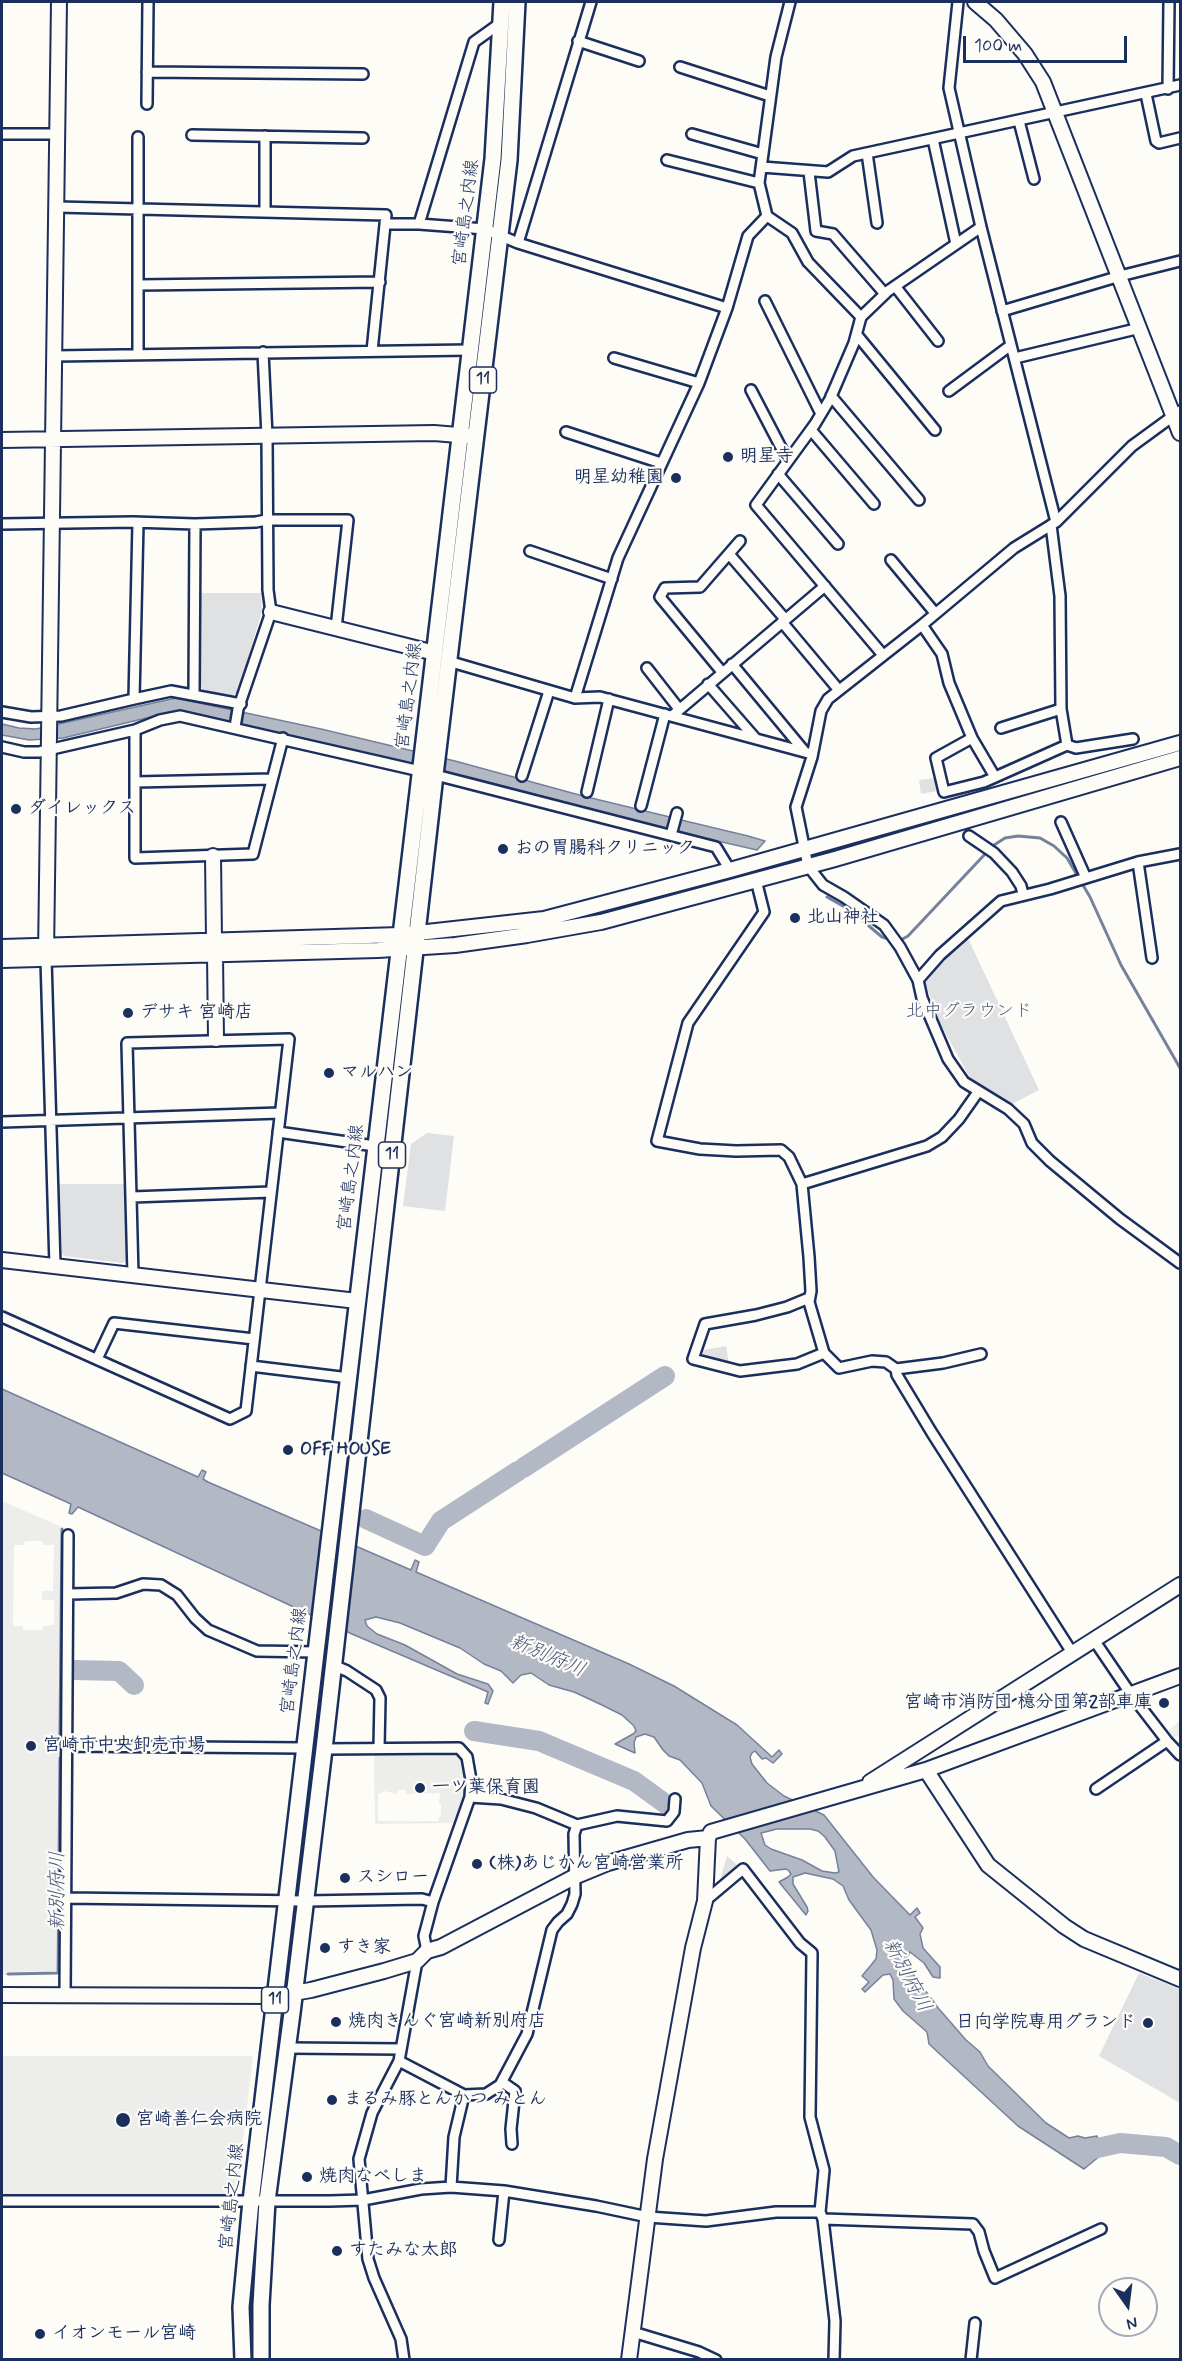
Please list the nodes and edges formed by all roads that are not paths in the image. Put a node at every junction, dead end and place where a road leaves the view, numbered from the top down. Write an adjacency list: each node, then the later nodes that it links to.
1 (59, 2): 26 (street)
2 (148, 2): 15 (street)
3 (502, 2): 11 (main road, 宮崎島之内線 / 11)
4 (517, 2): 50 (main road, 宮崎島之内線 / 11)
5 (591, 2): 12 (street)
6 (790, 2): 20 (street)
7 (958, 2): 24 (street)
8 (975, 2): 22 (street)
9 (1179, 2): 10 (street)
10 (1168, 3): 18 (street)
11 (502, 22): 47 (street); 49 (main road, 宮崎島之内線 / 11)
12 (578, 41): 13 (street); 51 (street)
13 (639, 61)
14 (680, 66): 20 (street)
15 (147, 72): 16 (street); 21 (street)
16 (363, 74)
17 (1180, 86): 18 (street)
18 (1168, 89): 19 (street)
19 (1146, 94): 22 (street); 32 (street)
20 (770, 96): 35 (street)
21 (147, 104)
22 (1056, 113): 23 (street); 54 (street)
23 (1019, 121): 24 (street); 39 (street)
24 (961, 133): 33 (street); 48 (street)
25 (2, 134): 26 (street)
26 (58, 134): 41 (street)
27 (692, 134): 35 (street)
28 (192, 135): 29 (street)
29 (265, 136): 31 (street); 43 (street)
30 (138, 137): 42 (street)
31 (363, 138)
32 (1180, 138)
33 (933, 139): 34 (street); 52 (street)
34 (867, 153): 38 (street); 45 (street)
35 (763, 154): 37 (street)
36 (668, 160): 40 (street)
37 (762, 167): 38 (street); 40 (street)
38 (809, 172): 58 (street)
39 (1034, 179)
40 (759, 183): 44 (street)
41 (57, 207): 42 (street); 71 (street)
42 (138, 209): 43 (street); 56 (street)
43 (265, 212): 46 (street)
44 (767, 216): 60 (street); 62 (street)
45 (877, 223)
46 (385, 224): 47 (street); 55 (street)
47 (419, 224): 49 (street)
48 (981, 227): 52 (street); 61 (street)
49 (485, 229): 50 (street); 67 (main road, 宮崎島之内線 / 11)
50 (500, 237): 51 (street); 85 (main road, 宮崎島之内線 / 11)
51 (518, 243): 60 (street)
52 (956, 244): 57 (street)
53 (1180, 261): 54 (street)
54 (1120, 276): 61 (street); 63 (street)
55 (380, 282): 56 (street); 68 (street)
56 (138, 285): 70 (street)
57 (895, 286): 58 (street); 65 (street)
58 (885, 294): 62 (street)
59 (765, 301): 78 (street)
60 (727, 308): 74 (street)
61 (1002, 311): 66 (street)
62 (861, 317): 64 (street)
63 (1140, 328): 73 (street); 79 (street)
64 (856, 335): 77 (street); 81 (street)
65 (938, 341)
66 (1011, 345): 73 (street); 76 (street)
67 (470, 350): 68 (street); 85 (main road, 宮崎島之内線 / 11)
68 (372, 351): 69 (street)
69 (263, 352): 70 (street); 84 (street)
70 (138, 354): 71 (street)
71 (54, 356): 86 (street)
72 (614, 358): 74 (street)
73 (1015, 358): 95 (street)
74 (699, 383): 89 (street)
75 (751, 390): 88 (street)
76 (949, 391)
77 (831, 396): 78 (street); 91 (street)
78 (821, 414): 80 (street)
79 (1177, 414): 83 (street); 95 (street)
80 (811, 430): 88 (street); 92 (street)
81 (934, 430)
82 (566, 432): 89 (street)
83 (1180, 433)
84 (267, 436): 85 (street); 86 (street); 93 (street)
85 (469, 436): 112 (main road, 宮崎島之内線 / 11)
86 (53, 439): 87 (street); 97 (street)
87 (2, 440)
88 (788, 461): 90 (street)
89 (661, 463): 104 (street)
90 (778, 474): 100 (street); 105 (street)
91 (919, 500)
92 (874, 504)
93 (266, 520): 98 (street); 106 (street); 110 (street)
94 (138, 523): 97 (street); 98 (street); 121 (street)
95 (1054, 523): 107 (street); 125 (street)
96 (2, 524): 97 (street)
97 (52, 524): 128 (street)
98 (195, 524): 119 (street)
99 (740, 541): 102 (street)
100 (838, 544)
101 (530, 550): 104 (street)
102 (729, 554): 108 (street); 115 (street)
103 (891, 560): 107 (street)
104 (612, 579): 120 (street)
105 (825, 586): 108 (street); 111 (street)
106 (271, 612): 110 (street); 123 (street)
107 (935, 613): 109 (street)
108 (783, 621): 113 (street); 117 (street)
109 (922, 625): 111 (street); 133 (street)
110 (336, 628): 112 (street)
111 (883, 655): 117 (street)
112 (442, 657): 118 (street); 142 (main road, 宮崎島之内線 / 11)
113 (732, 664): 115 (street); 140 (street)
114 (646, 668): 124 (street)
115 (722, 672): 116 (street)
116 (708, 684): 124 (street); 134 (street)
117 (838, 689): 140 (street)
118 (549, 691): 120 (street); 143 (street)
119 (194, 694): 121 (street); 123 (street)
120 (575, 698): 122 (street)
121 (134, 699): 128 (street)
122 (609, 699): 127 (street); 147 (street)
123 (240, 706): 129 (street)
124 (679, 709): 127 (street)
125 (1061, 710): 130 (street); 137 (street)
126 (2, 712): 128 (street)
127 (668, 715): 134 (street); 148 (street)
128 (48, 720): 139 (street)
129 (235, 727): 131 (street); 132 (street)
130 (1001, 728)
131 (135, 729): 139 (street); 146 (street)
132 (283, 738): 142 (street); 145 (street)
133 (972, 738): 144 (street); 144 (street)
134 (756, 739): 140 (street)
135 (1133, 739): 137 (street)
136 (1180, 743): 153 (street)
137 (1067, 745): 144 (street)
138 (2, 747): 139 (street)
139 (48, 747): 166 (street)
140 (808, 753): 153 (street)
141 (1180, 758): 157 (street)
142 (429, 766): 151 (street); 162 (main road, 宮崎島之内線 / 11); 163 (main road, 宮崎島之内線 / 11)
143 (522, 776)
144 (995, 777)
145 (273, 778): 146 (street); 155 (street)
146 (135, 782): 155 (street)
147 (587, 792)
148 (641, 806)
149 (676, 813): 151 (street)
150 (1061, 822): 159 (street)
151 (670, 835): 158 (street)
152 (969, 836): 161 (street)
153 (805, 850): 157 (street); 158 (street)
154 (1180, 854): 156 (street)
155 (213, 856): 165 (street)
156 (1138, 862): 159 (street); 167 (street)
157 (808, 866): 160 (street); 169 (street)
158 (730, 870): 162 (street)
159 (1081, 879): 161 (street)
160 (756, 880): 162 (street); 178 (street)
161 (1023, 894): 169 (street)
162 (416, 940): 163 (street); 202 (main road, 宮崎島之内線 / 11)
163 (399, 942): 165 (street); 177 (main road, 宮崎島之内線 / 11)
164 (2, 947): 166 (street)
165 (214, 948): 166 (street); 170 (street)
166 (46, 952): 168 (street); 174 (street)
167 (1152, 958)
168 (2, 960)
169 (918, 980): 171 (street)
170 (216, 1039): 172 (street); 173 (street)
171 (978, 1092): 178 (street); 182 (street)
172 (280, 1113): 173 (street); 176 (street)
173 (130, 1118): 174 (street); 180 (street)
174 (49, 1120): 175 (street); 183 (street)
175 (2, 1122)
176 (278, 1132): 177 (street); 179 (street)
177 (375, 1146): 187 (main road, 宮崎島之内線 / 11)
178 (802, 1184): 186 (street)
179 (272, 1192): 180 (street); 185 (street)
180 (132, 1197): 184 (street)
181 (2, 1260): 183 (street)
182 (1180, 1263)
183 (55, 1266): 184 (street)
184 (133, 1275): 185 (street)
185 (260, 1290): 187 (street); 189 (street)
186 (809, 1298): 190 (street); 190 (street)
187 (357, 1301): 195 (main road, 宮崎島之内線 / 11)
188 (2, 1317): 192 (street)
189 (254, 1339): 192 (street); 193 (street)
190 (824, 1353): 194 (street)
191 (981, 1354): 194 (street)
192 (97, 1359): 193 (street)
193 (251, 1366): 195 (street)
194 (896, 1369): 201 (street)
195 (349, 1378): 200 (main road, 宮崎島之内線 / 11)
196 (68, 1535): 198 (street)
197 (1180, 1585): 199 (street)
198 (68, 1594): 200 (street); 206 (street)
199 (1094, 1640): 201 (street); 204 (street)
200 (316, 1647): 207 (main road, 宮崎島之内線 / 11)
201 (1073, 1653): 212 (street)
202 (333, 1665): 208 (street); 209 (main road, 宮崎島之内線 / 11)
203 (1180, 1676): 204 (street)
204 (1130, 1694): 205 (street); 211 (street)
205 (1167, 1741): 210 (street); 213 (street)
206 (66, 1746): 207 (street); 219 (street)
207 (304, 1748): 220 (main road, 宮崎島之内線 / 11)
208 (379, 1748): 209 (street); 214 (street)
209 (324, 1749): 221 (main road, 宮崎島之内線 / 11)
210 (1180, 1755)
211 (926, 1770): 212 (street); 226 (street)
212 (858, 1789): 217 (street)
213 (1096, 1789)
214 (470, 1797): 216 (street); 223 (street)
215 (675, 1799): 216 (street)
216 (577, 1824): 218 (street)
217 (710, 1835): 218 (street); 222 (street)
218 (574, 1877): 224 (street); 234 (street)
219 (65, 1898): 220 (street); 229 (street)
220 (288, 1900): 221 (street); 230 (main road, 宮崎島之内線 / 11)
221 (306, 1901): 223 (street); 227 (main road, 宮崎島之内線 / 11)
222 (705, 1901): 242 (street); 243 (street)
223 (433, 1902): 224 (street)
224 (427, 1951): 225 (street)
225 (417, 1961): 227 (street); 232 (street)
226 (1180, 1979)
227 (295, 1992): 230 (street); 231 (main road, 宮崎島之内線 / 11)
228 (2, 1995): 229 (street)
229 (65, 1995): 230 (street)
230 (276, 1996): 241 (main road, 宮崎島之内線 / 11)
231 (288, 2048): 232 (street); 241 (main road, 宮崎島之内線 / 11)
232 (401, 2049): 233 (street)
233 (399, 2061): 235 (street); 239 (street)
234 (502, 2082): 235 (street); 236 (street)
235 (464, 2095): 237 (street)
236 (512, 2144)
237 (451, 2187): 238 (street); 239 (street)
238 (504, 2191): 243 (street); 245 (street)
239 (363, 2200): 241 (street); 250 (street)
240 (2, 2201): 241 (street)
241 (259, 2201): 248 (main road, 宮崎島之内線 / 11); 249 (main road, 宮崎島之内線 / 11)
242 (822, 2216): 243 (street); 244 (street); 253 (street)
243 (648, 2217): 247 (street)
244 (1101, 2229)
245 (499, 2240)
246 (975, 2323): 254 (street)
247 (633, 2332): 251 (street); 252 (street)
248 (243, 2360)
249 (261, 2360)
250 (404, 2360)
251 (629, 2360)
252 (716, 2360)
253 (834, 2360)
254 (971, 2360)

